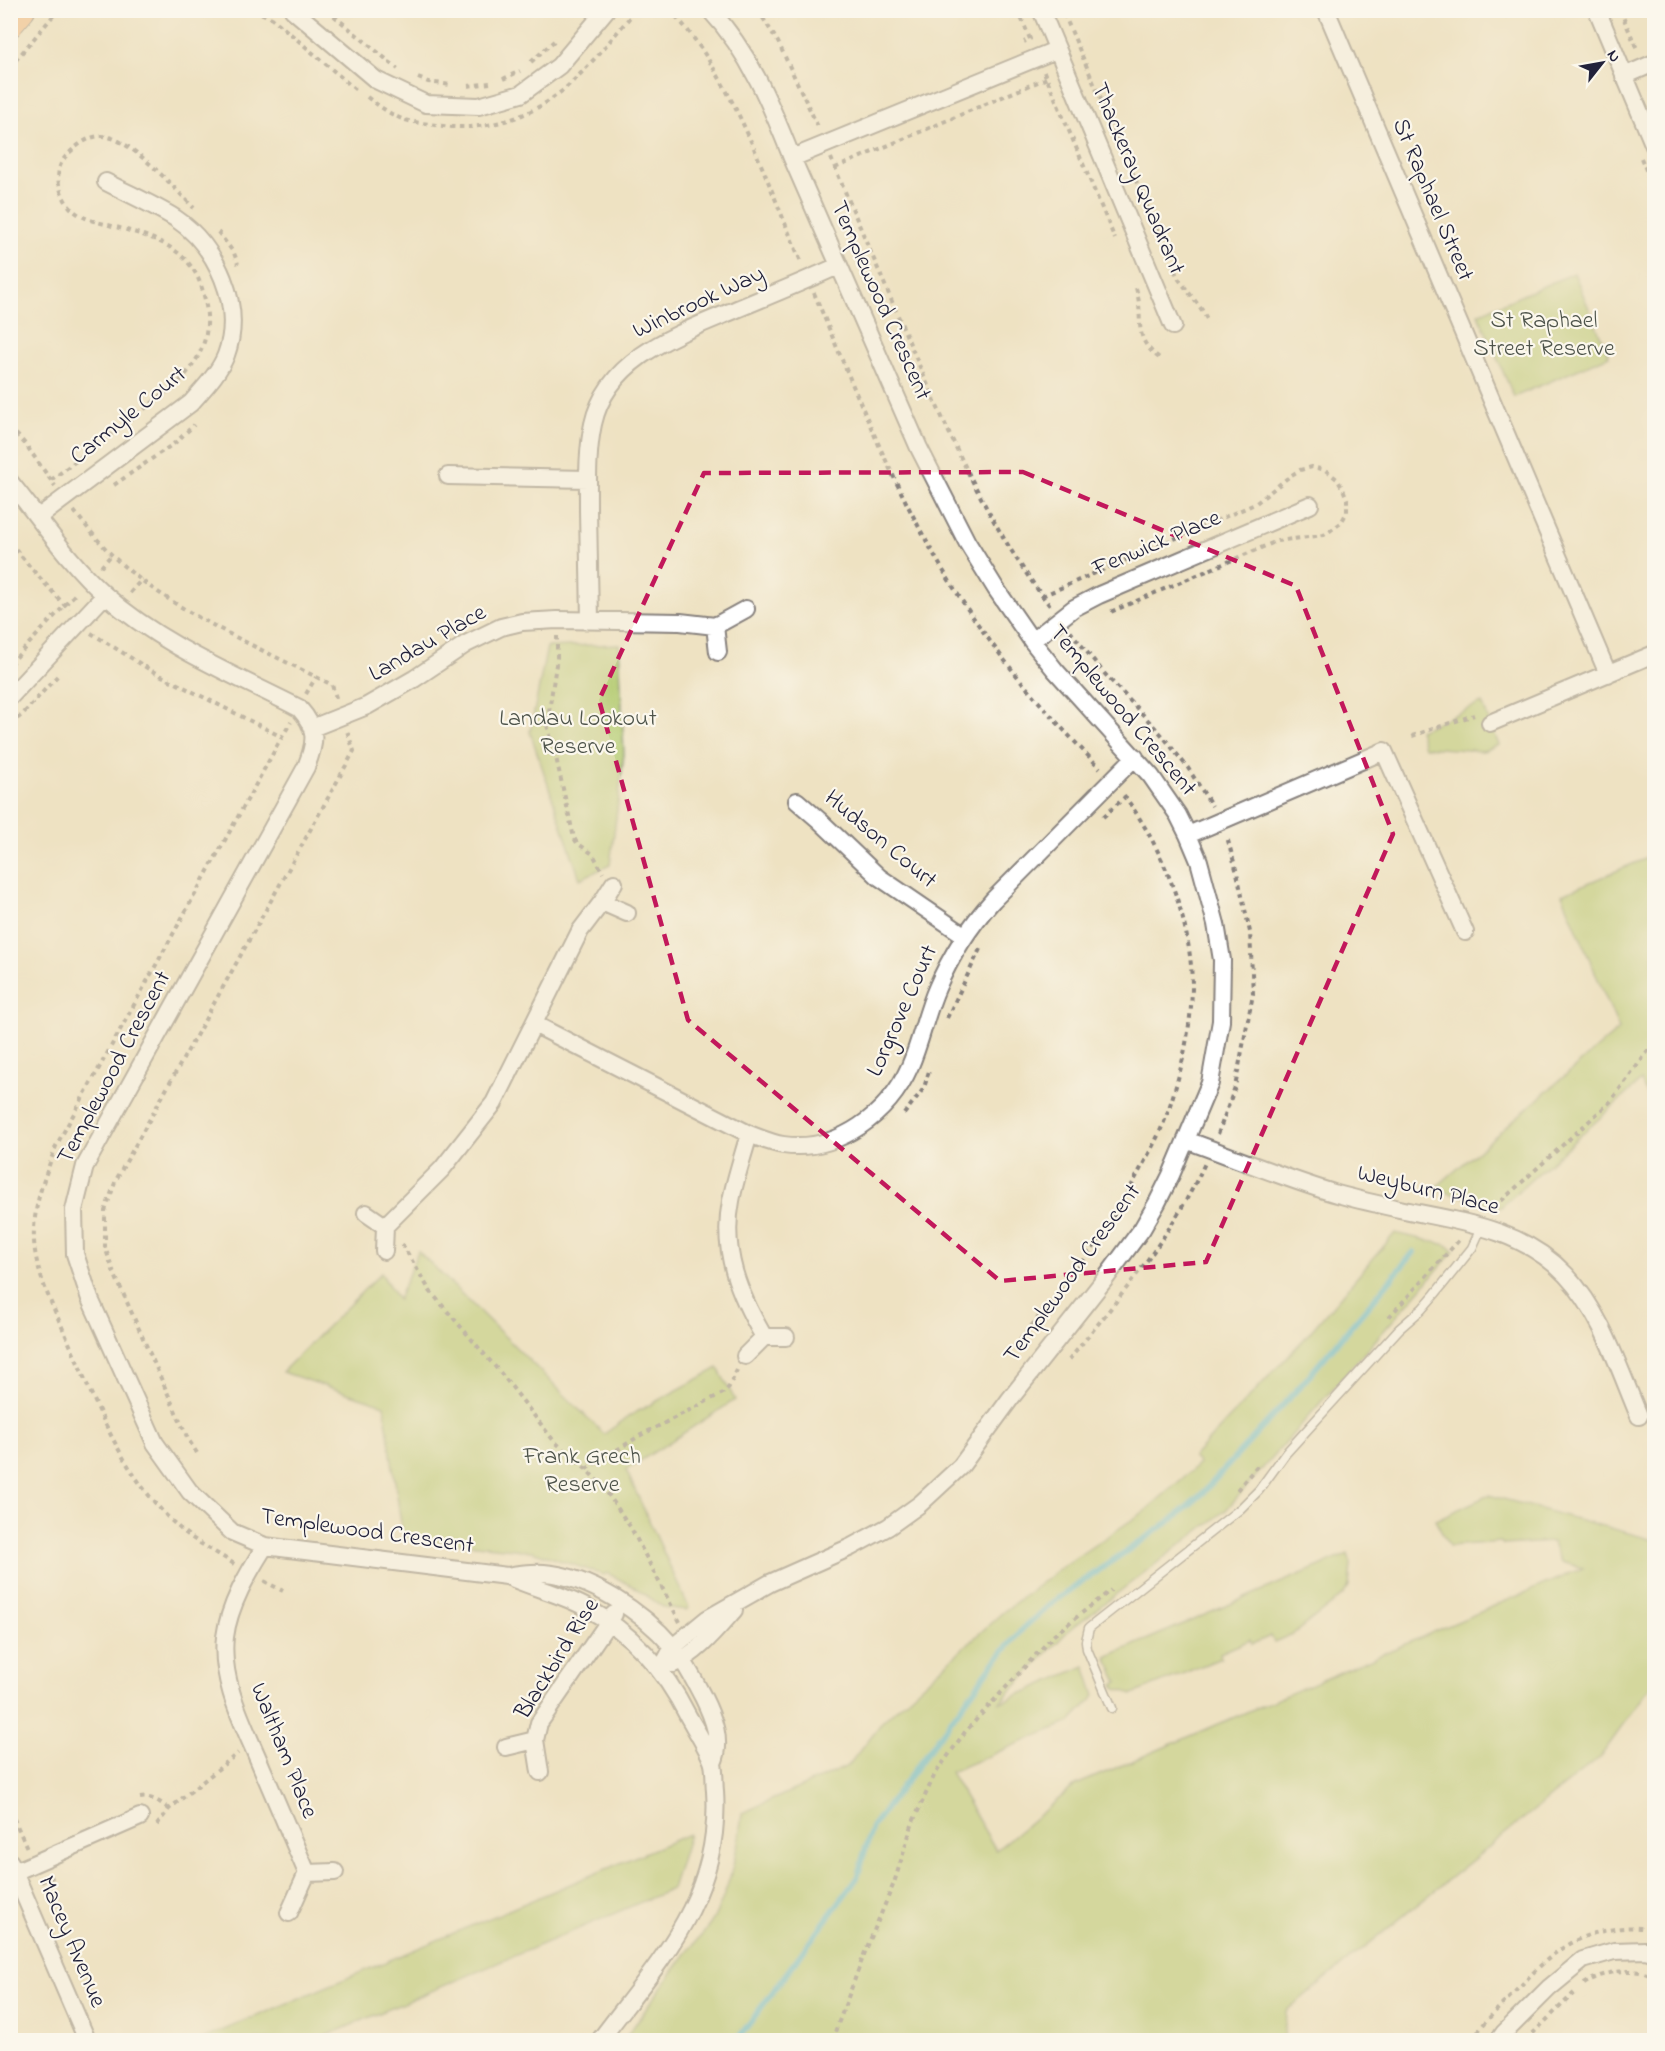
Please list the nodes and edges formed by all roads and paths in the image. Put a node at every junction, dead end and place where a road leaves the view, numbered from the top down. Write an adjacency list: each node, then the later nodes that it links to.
1 (22, 10): 15 (main road)
2 (58, 10): 23 (path)
3 (253, 10): 7 (path)
4 (293, 10): 6 (street)
5 (327, 10): 25 (path)
6 (606, 10)
7 (636, 10)
8 (670, 10): 42 (path)
9 (710, 10): 34 (street, Templewood Crescent)
10 (1018, 10): 17 (path)
11 (1041, 10): 19 (street, Thackeray Quadrant)
12 (1063, 10): 44 (path)
13 (1326, 10): 70 (street, St Raphael Street)
14 (1597, 10): 27 (street)
15 (10, 24)
16 (558, 36): 22 (path)
17 (1030, 39): 18 (path); 20 (path)
18 (1019, 44)
19 (1056, 50): 20 (street); 45 (street, Thackeray Quadrant)
20 (1038, 58): 28 (path); 34 (street)
21 (1654, 63): 27 (street)
22 (529, 64)
23 (10, 67)
24 (521, 70): 30 (path)
25 (402, 72)
26 (410, 75): 29 (path)
27 (1624, 76): 33 (street)
28 (1047, 78): 35 (path); 39 (path)
29 (456, 86)
30 (465, 87)
31 (830, 125): 32 (path)
32 (819, 130)
33 (1654, 146)
34 (792, 158): 40 (street, Templewood Crescent)
35 (835, 168)
36 (106, 182): 54 (street, Carmyle Court)
37 (199, 213): 51 (path)
38 (215, 229): 41 (path)
39 (1119, 248)
40 (838, 266): 42 (street, Winbrook Way); 66 (street, Templewood Crescent)
41 (241, 274)
42 (808, 279): 50 (street, Winbrook Way); 78 (path)
43 (1132, 280): 46 (path)
44 (1208, 320)
45 (1173, 326)
46 (1161, 359)
47 (198, 421): 53 (path)
48 (10, 427): 51 (path)
49 (448, 476): 50 (street)
50 (588, 479): 64 (street, Winbrook Way)
51 (51, 480): 54 (path)
52 (10, 482): 58 (street)
53 (112, 487)
54 (64, 499): 57 (path); 58 (street, Carmyle Court)
55 (1310, 506): 66 (street, Fenwick Place)
56 (84, 507): 57 (path)
57 (75, 513): 59 (path)
58 (39, 517): 60 (street)
59 (112, 554): 60 (path); 72 (path)
60 (90, 579): 61 (street); 69 (path)
61 (105, 595): 71 (street); 74 (street)
62 (746, 609): 65 (street)
63 (557, 620): 64 (street, Landau Place); 72 (street, Landau Place); 83 (path)
64 (590, 620): 65 (street, Landau Place)
65 (715, 626): 67 (street)
66 (1032, 641): 77 (street, Templewood Crescent)
67 (718, 652)
68 (1654, 654): 70 (street)
69 (10, 664)
70 (1608, 674): 73 (street)
71 (10, 697)
72 (342, 716): 74 (street, Landau Place); 104 (path)
73 (1484, 719): 75 (path)
74 (312, 728): 106 (street, Templewood Crescent)
75 (1412, 736)
76 (282, 737): 107 (path)
77 (1135, 757): 78 (street, Lorgrove Court); 82 (street, Templewood Crescent)
78 (1112, 781): 79 (path); 87 (street, Lorgrove Court)
79 (1125, 797): 81 (path); 101 (path)
80 (797, 801): 87 (street, Hudson Court)
81 (1100, 821)
82 (1188, 835): 86 (street); 94 (street, Templewood Crescent)
83 (614, 883): 84 (street)
84 (602, 902): 85 (street); 89 (street)
85 (627, 913)
86 (1465, 932)
87 (964, 935): 93 (street, Lorgrove Court)
88 (986, 939): 90 (path)
89 (534, 1024): 93 (street, Lorgrove Court); 96 (street)
90 (945, 1024)
91 (931, 1066): 92 (path)
92 (904, 1114)
93 (748, 1134): 100 (street)
94 (1186, 1140): 97 (street, Weyburn Place); 113 (street, Templewood Crescent)
95 (366, 1213): 96 (street)
96 (386, 1226): 98 (street); 105 (path)
97 (1483, 1226): 103 (street, Weyburn Place); 115 (lane)
98 (384, 1251)
99 (786, 1336): 100 (street)
100 (764, 1337): 102 (street)
101 (1020, 1340)
102 (745, 1356): 105 (path)
103 (1639, 1416)
104 (197, 1453)
105 (586, 1469): 112 (path)
106 (265, 1546): 107 (street, Waltham Place); 108 (street, Templewood Crescent)
107 (249, 1572): 109 (path); 122 (street, Waltham Place)
108 (507, 1576): 110 (street, Templewood Crescent); 111 (street, Templewood Crescent)
109 (284, 1591)
110 (621, 1604): 111 (street, Blackbird Rise); 113 (street, Templewood Crescent)
111 (609, 1622): 114 (street, Templewood Crescent); 116 (street, Blackbird Rise)
112 (683, 1627)
113 (677, 1654): 114 (street, Templewood Crescent); 118 (street)
114 (661, 1669): 118 (street)
115 (1112, 1708)
116 (535, 1740): 117 (street, Blackbird Rise); 119 (street, Blackbird Rise)
117 (506, 1747)
118 (713, 1763): 128 (street)
119 (540, 1772)
120 (140, 1816): 121 (street)
121 (12, 1869): 127 (street, Macey Avenue)
122 (307, 1872): 123 (street); 124 (street)
123 (335, 1872)
124 (289, 1914)
125 (1654, 1953): 131 (street)
126 (1654, 1977): 132 (path)
127 (87, 2040)
128 (600, 2040)
129 (1050, 2040): 130 (path)
130 (1076, 2040)
131 (1499, 2040)
132 (1526, 2040)

